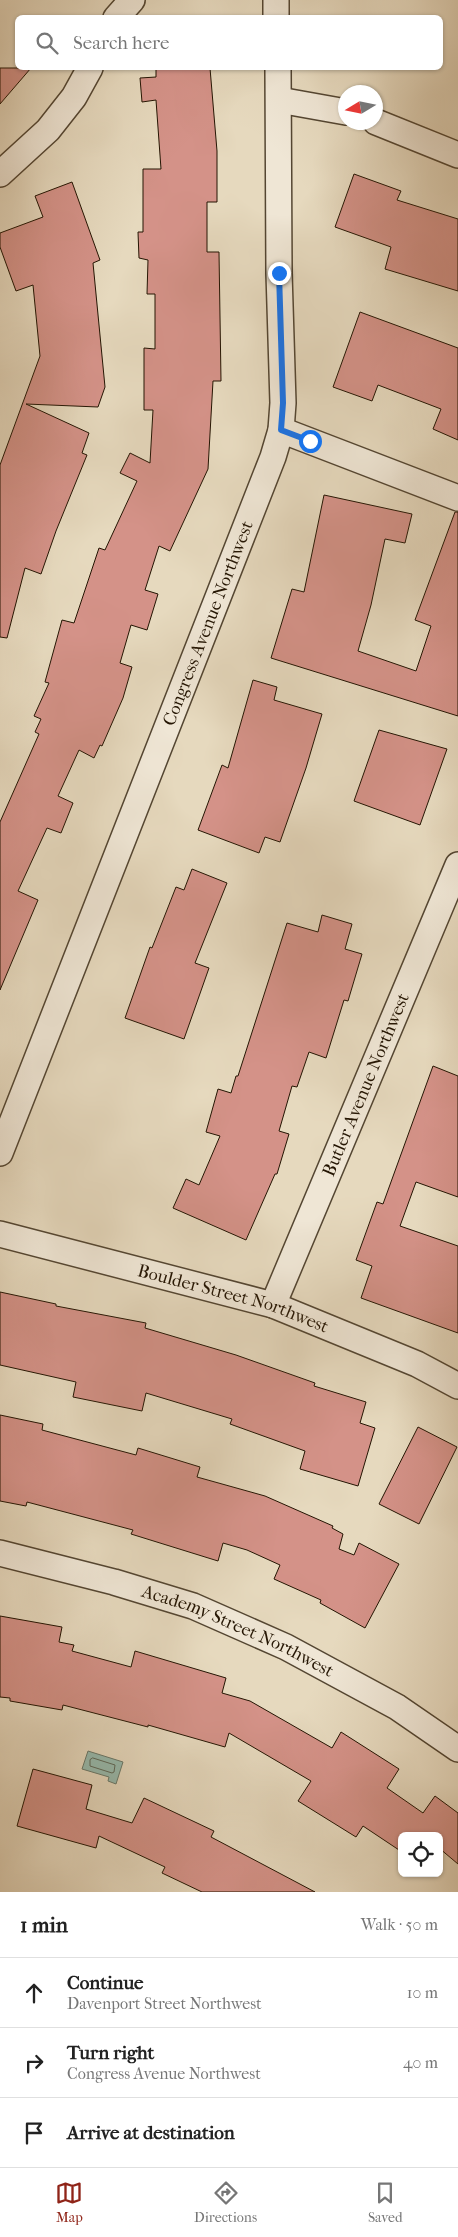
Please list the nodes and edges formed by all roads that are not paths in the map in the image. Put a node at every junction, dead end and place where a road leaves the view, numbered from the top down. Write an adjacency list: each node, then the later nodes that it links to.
1 (132, 0): 3 (street)
2 (276, 0): 4 (street)
3 (119, 15)
4 (276, 15)
5 (89, 70): 11 (street)
6 (278, 70): 7 (street, Congress Avenue Northwest)
7 (279, 100): 8 (street); 12 (street, Congress Avenue Northwest)
8 (338, 111)
9 (383, 125): 10 (street)
10 (458, 156)
11 (0, 174)
12 (281, 430): 13 (street); 15 (street, Congress Avenue Northwest)
13 (458, 498)
14 (458, 865): 17 (street, Butler Avenue Northwest)
15 (0, 1153)
16 (0, 1234): 17 (street, Boulder Street Northwest)
17 (273, 1305): 18 (street, Boulder Street Northwest)
18 (458, 1386)
19 (0, 1553): 20 (street, Academy Street Northwest)
20 (458, 1749)

